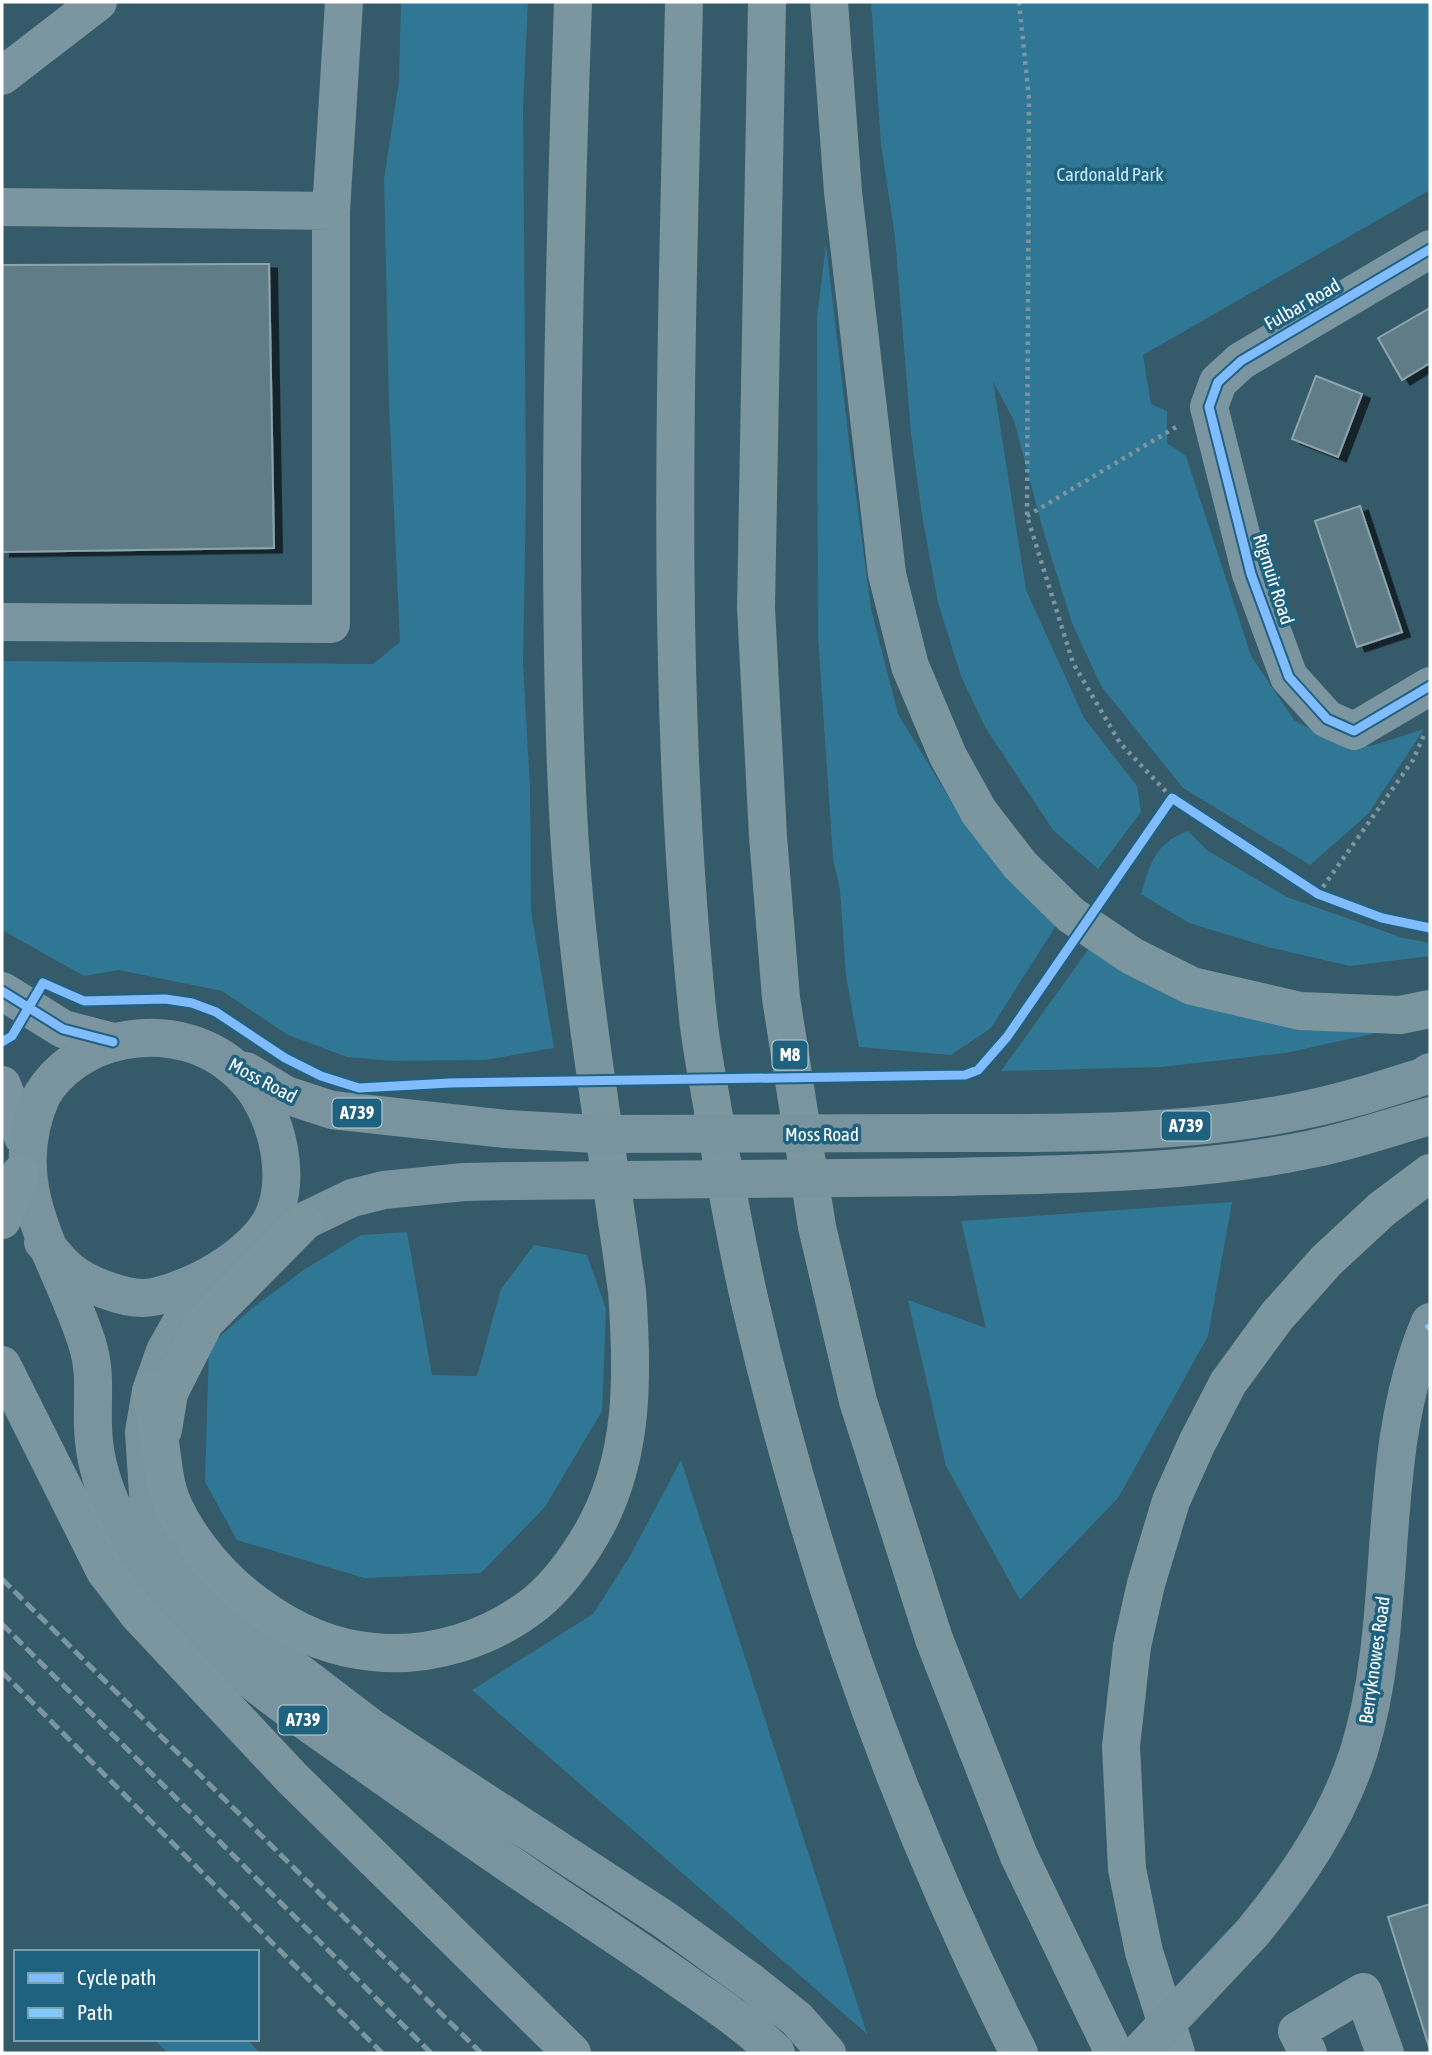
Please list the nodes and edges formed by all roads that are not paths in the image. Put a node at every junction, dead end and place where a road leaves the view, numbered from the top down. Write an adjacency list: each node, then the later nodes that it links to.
1 (98, 2): 7 (street)
2 (344, 2): 9 (street)
3 (573, 2): 31 (highway)
4 (684, 2): 35 (highway)
5 (767, 2): 36 (highway, M8)
6 (829, 2): 15 (highway)
7 (2, 76)
8 (2, 206): 9 (street)
9 (331, 211): 12 (street)
10 (1430, 249): 11 (street, Fulbar Road)
11 (1209, 407): 13 (street, Rigmuir Road)
12 (2, 622)
13 (1430, 686)
14 (2, 991): 16 (street)
15 (1430, 1009)
16 (113, 1042): 17 (main road); 21 (main road)
17 (220, 1057): 18 (main road, Moss Road / A739, bridge); 26 (main road)
18 (1430, 1072)
19 (2, 1085): 21 (street)
20 (1430, 1116): 24 (main road, A739, bridge)
21 (21, 1156): 23 (highway); 25 (main road)
22 (1430, 1173): 38 (highway)
23 (2, 1220)
24 (303, 1223): 26 (main road, A739); 31 (highway)
25 (43, 1242): 27 (main road); 32 (main road, A739)
26 (249, 1247): 27 (main road)
27 (214, 1273): 30 (main road, A739)
28 (1430, 1322): 37 (main road, Berryknowes Road, bridge)
29 (2, 1365): 33 (highway)
30 (151, 1391): 31 (highway); 34 (main road, A739)
31 (160, 1443)
32 (772, 2049)
33 (572, 2053)
34 (828, 2053)
35 (1019, 2053)
36 (1114, 2053)
37 (1139, 2053)
38 (1176, 2053)
39 (1308, 2053): 40 (street)
40 (1385, 2053)

